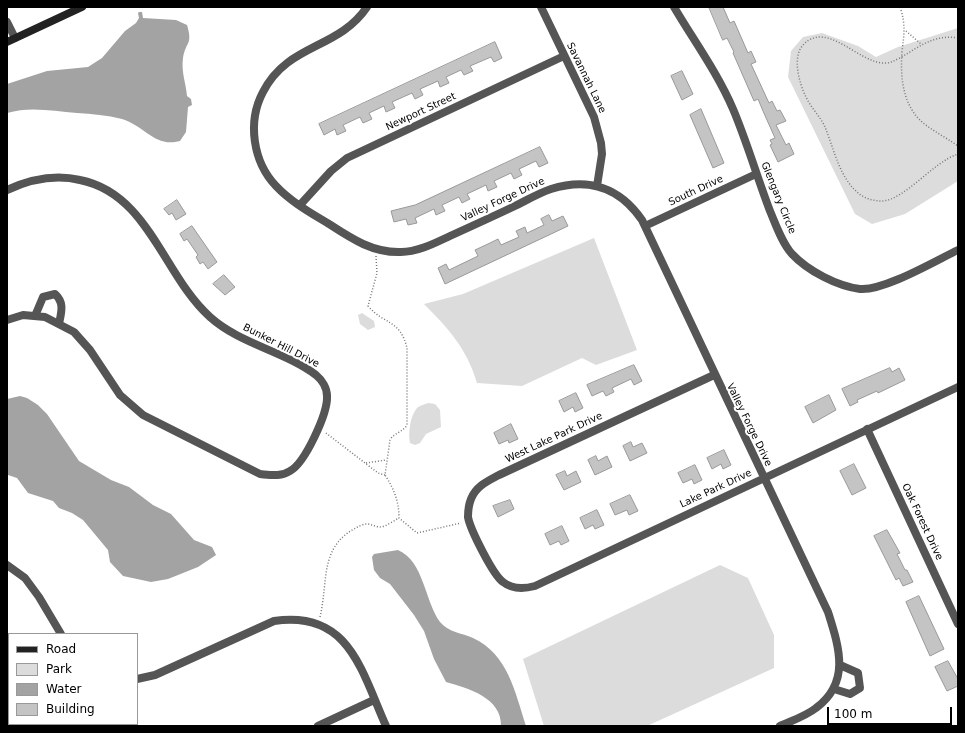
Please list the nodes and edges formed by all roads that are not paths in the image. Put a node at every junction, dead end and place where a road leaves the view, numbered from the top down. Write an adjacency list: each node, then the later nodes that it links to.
1 (82, 7): 6 (street)
2 (367, 7): 12 (street, Valley Forge Drive)
3 (540, 7): 8 (street, Savannah Lane)
4 (674, 7): 9 (street, Glengary Circle)
5 (7, 22): 6 (street)
6 (15, 38): 7 (street)
7 (7, 42)
8 (564, 56): 10 (street, Savannah Lane); 12 (street, Newport Street)
9 (756, 174): 13 (street, South Drive); 14 (street, Glengary Circle)
10 (597, 186): 12 (street, Valley Forge Drive); 13 (street, Valley Forge Drive)
11 (7, 190): 17 (street, Bunker Hill Drive)
12 (300, 205)
13 (645, 226): 18 (street, Valley Forge Drive)
14 (958, 250)
15 (35, 316): 16 (street, Bunker Hill Drive); 17 (street, Bunker Hill Drive); 17 (street)
16 (7, 320)
17 (59, 324)
18 (714, 375): 21 (street, Valley Forge Drive); 22 (street, West Lake Park Drive)
19 (958, 387): 20 (street, Lake Park Drive)
20 (868, 429): 21 (street, Lake Park Drive); 24 (street, Oak Forest Drive)
21 (764, 478): 22 (street, Lake Park Drive); 26 (street, Valley Forge Drive)
22 (489, 563)
23 (7, 565): 25 (street)
24 (958, 624)
25 (60, 633)
26 (840, 666): 28 (street, Valley Forge Drive); 28 (street)
27 (138, 679): 29 (street)
28 (834, 689): 32 (street, Valley Forge Drive)
29 (374, 700): 30 (street); 31 (street)
30 (318, 726)
31 (386, 726)
32 (780, 726)

